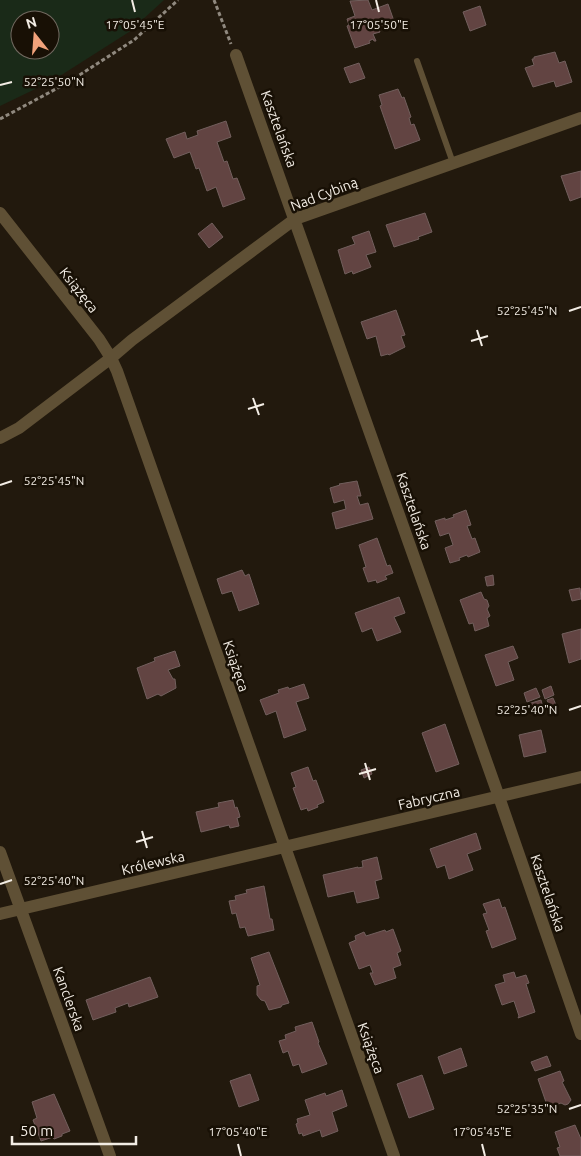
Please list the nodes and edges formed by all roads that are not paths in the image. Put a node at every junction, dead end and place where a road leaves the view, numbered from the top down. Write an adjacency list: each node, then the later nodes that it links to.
1 (236, 56): 6 (street, Kasztelańska)
2 (417, 61): 4 (lane)
3 (581, 118): 4 (street, Nad Cybiną)
4 (453, 163): 6 (street, Nad Cybiną)
5 (0, 213): 7 (street, Książęca)
6 (295, 219): 7 (street, Nad Cybiną); 10 (street, Kasztelańska)
7 (111, 358): 8 (street, Nad Cybiną); 11 (street, Książęca)
8 (0, 438)
9 (581, 777): 10 (street, Fabryczna)
10 (499, 797): 11 (street, Fabryczna); 15 (street, Kasztelańska)
11 (284, 847): 13 (street, Królewska); 17 (street, Książęca)
12 (0, 852): 13 (street, Kanclerska)
13 (20, 909): 14 (street, Królewska); 16 (street, Kanclerska)
14 (0, 914)
15 (581, 1034)
16 (110, 1156)
17 (394, 1156)

